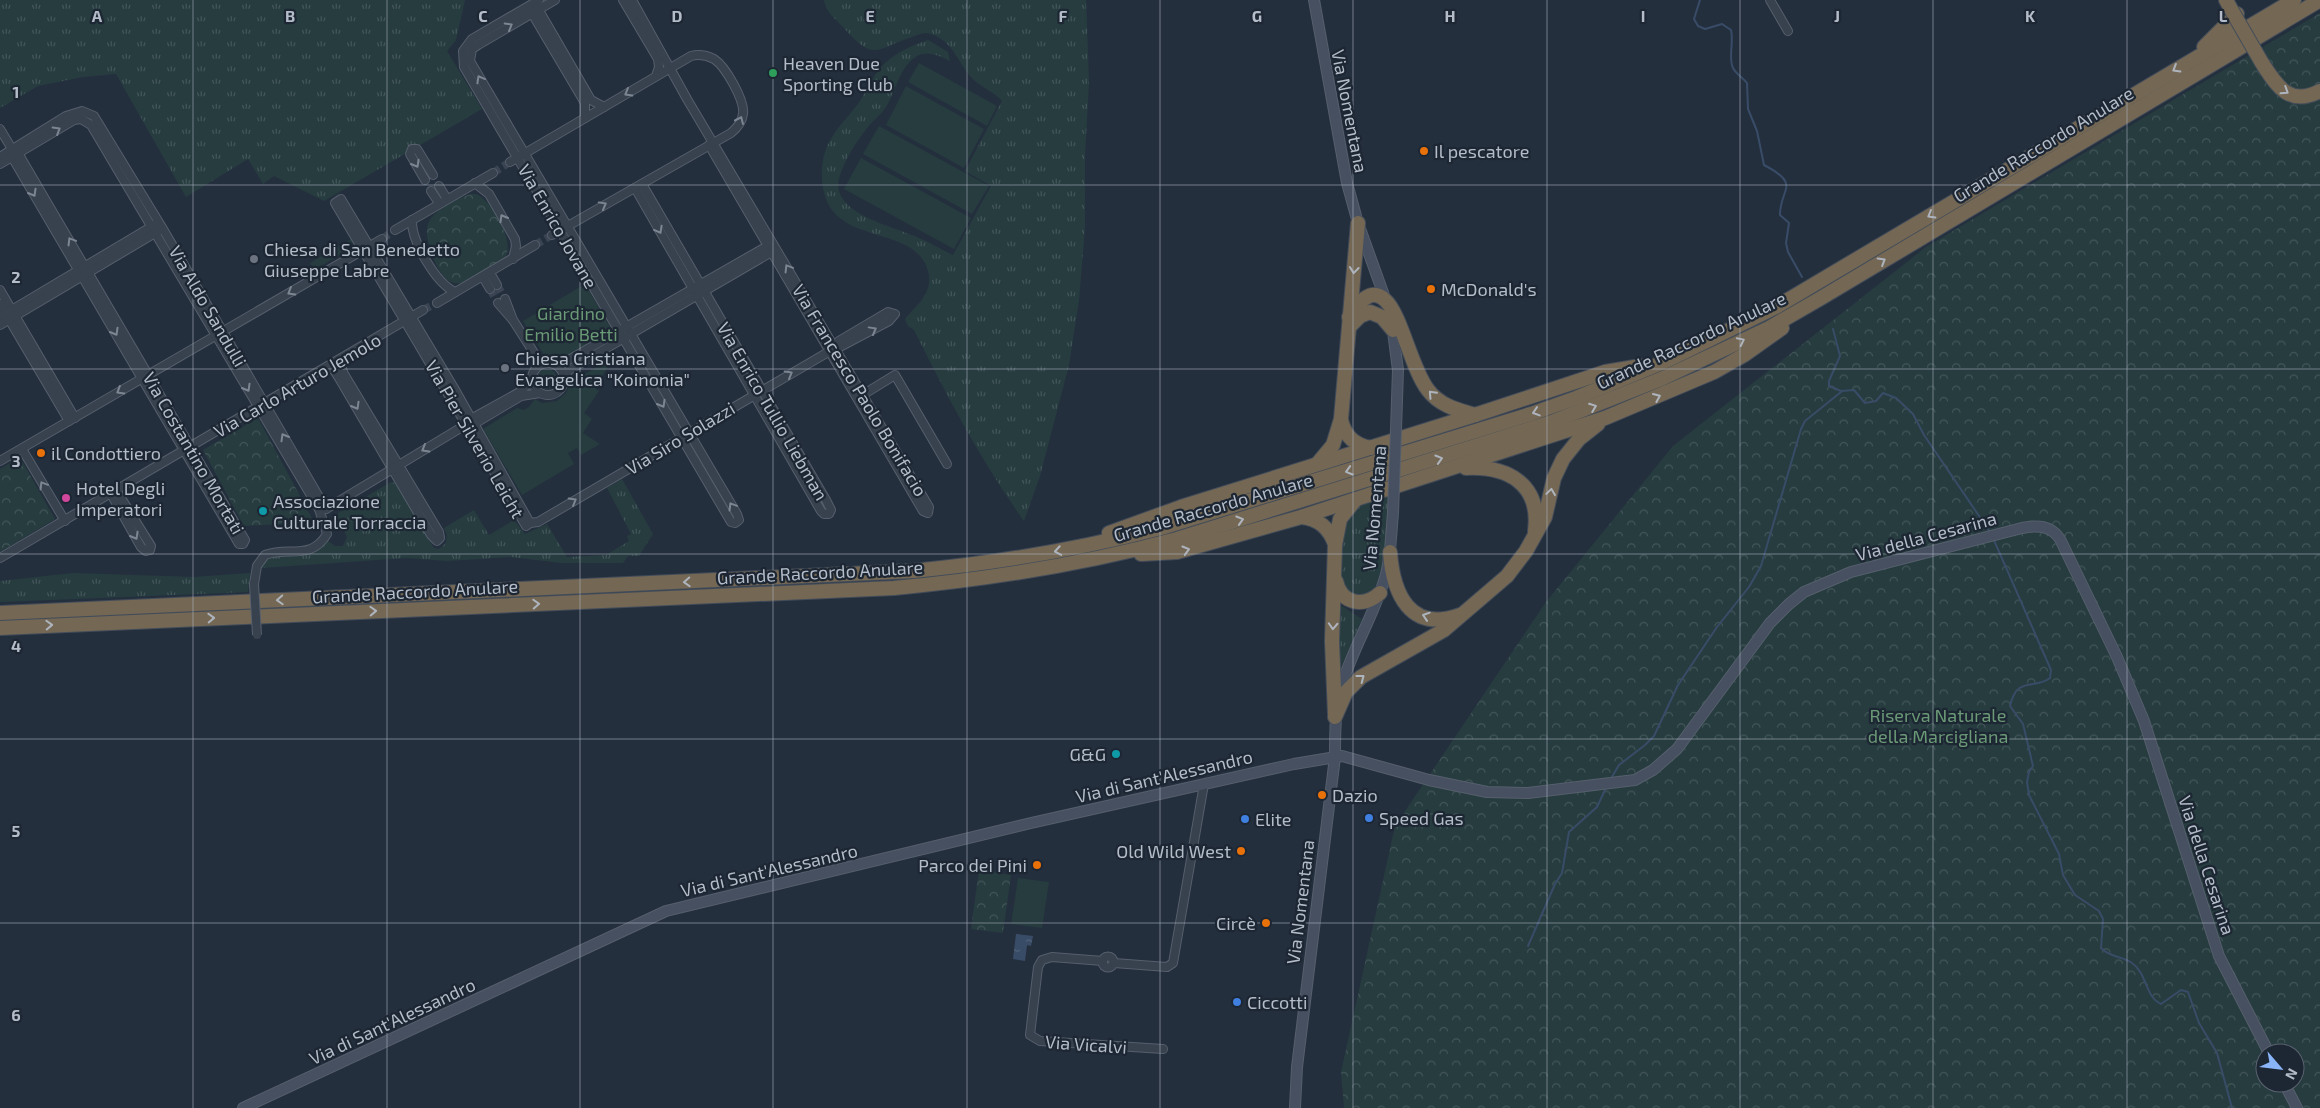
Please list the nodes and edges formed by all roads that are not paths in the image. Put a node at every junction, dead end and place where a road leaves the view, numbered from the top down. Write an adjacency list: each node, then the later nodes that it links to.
1 (555, 0): 8 (street)
2 (623, 0): 13 (street)
3 (632, 0): 12 (street, Via Francesco Paolo Bonifacio)
4 (1314, 0): 34 (street, Via Nomentana)
5 (1770, 0): 10 (street)
6 (2294, 0): 11 (highway, Grande Raccordo Anulare)
7 (2320, 0): 50 (highway, Grande Raccordo Anulare, one-way to 7)
8 (534, 6): 15 (street); 16 (street); 20 (street, Via Enrico Jovane)
9 (2232, 8): 11 (highway); 14 (highway, one-way to 14, bridge)
10 (1788, 31)
11 (2193, 59): 66 (highway, Grande Raccordo Anulare, one-way to 66)
12 (670, 68): 13 (street); 18 (street, Via Francesco Paolo Bonifacio); 18 (street, one-way to 12)
13 (656, 76): 15 (street, one-way to 15)
14 (2320, 92)
15 (604, 107): 16 (street)
16 (585, 118): 20 (street)
17 (0, 129): 19 (street, Via Costantino Mortati)
18 (711, 144): 29 (street); 42 (street, Via Francesco Paolo Bonifacio)
19 (14, 153): 21 (street); 23 (street); 35 (street, Via Aldo Sandulli, one-way to 35); 35 (street, Via Aldo Sandulli); 44 (street, Via Costantino Mortati)
20 (521, 156): 22 (street); 36 (street, Via Enrico Jovane)
21 (0, 157)
22 (510, 162)
23 (0, 164)
24 (493, 173): 27 (street)
25 (433, 175): 26 (street, one-way to 26)
26 (425, 180)
27 (475, 183): 31 (street); 43 (street, one-way to 27)
28 (440, 186): 31 (street)
29 (638, 186): 36 (street, one-way to 29); 47 (street, Via Enrico Tullio Liebman)
30 (432, 190): 32 (street)
31 (447, 199): 32 (street)
32 (439, 203): 33 (street)
33 (412, 220): 37 (street); 49 (street)
34 (1358, 224): 51 (street, Via Nomentana); 57 (highway, one-way to 57)
35 (157, 228): 44 (street); 63 (street, Via Aldo Sandulli)
36 (564, 228): 38 (street); 62 (street, Via Enrico Jovane)
37 (395, 230)
38 (552, 235)
39 (382, 239): 41 (street)
40 (535, 245): 43 (street)
41 (366, 248): 41 (street, Via Pier Silverio Leicht); 58 (street, Via Pier Silverio Leicht); 63 (street, one-way to 63)
42 (772, 248): 47 (street); 64 (street, Via Francesco Paolo Bonifacio)
43 (512, 259): 45 (street)
44 (84, 272): 56 (street); 70 (street, Via Costantino Mortati)
45 (490, 273): 46 (street); 46 (street)
46 (483, 277): 49 (street)
47 (698, 289): 62 (street); 73 (street, Via Enrico Tullio Liebman)
48 (0, 290): 56 (street)
49 (455, 292): 53 (street)
50 (1821, 298): 78 (highway, one-way to 50); 101 (highway, Grande Raccordo Anulare, one-way to 50)
51 (1386, 300): 57 (highway); 60 (street, Via Nomentana); 77 (highway, one-way to 51)
52 (501, 301): 67 (street)
53 (437, 303)
54 (0, 304): 56 (street)
55 (423, 310): 58 (street, Via Carlo Arturo Jemolo)
56 (8, 315): 59 (street); 79 (street)
57 (1349, 317): 61 (highway)
58 (409, 320): 65 (street, Via Carlo Arturo Jemolo); 81 (street, Via Pier Silverio Leicht)
59 (0, 325)
60 (1393, 330): 61 (highway); 100 (street, Via Nomentana, bridge)
61 (1348, 332): 80 (highway)
62 (625, 333): 68 (street); 71 (street); 82 (street, Via Enrico Jovane)
63 (219, 334): 70 (street); 76 (street, Via Aldo Sandulli)
64 (834, 348): 64 (street, Via Siro Solazzi, one-way to 64); 73 (street, Via Siro Solazzi, one-way to 64); 75 (street, Via Francesco Paolo Bonifacio); 75 (street, Via Francesco Paolo Bonifacio)
65 (342, 360): 69 (street, Via Carlo Arturo Jemolo); 89 (street)
66 (1664, 362): 77 (highway); 99 (highway, Grande Raccordo Anulare, one-way to 99)
67 (541, 364): 68 (street); 72 (street)
68 (558, 366): 71 (street)
69 (328, 367): 76 (street, Via Carlo Arturo Jemolo); 89 (street, one-way to 89)
70 (146, 376): 79 (street, one-way to 79); 83 (street, Via Costantino Mortati)
71 (564, 378): 74 (street)
72 (532, 381): 74 (street); 81 (street)
73 (758, 392): 73 (street, Via Enrico Tullio Liebman); 82 (street, Via Siro Solazzi)
74 (540, 393): 81 (street)
75 (864, 394): 87 (street)
76 (261, 405): 83 (street, Via Carlo Arturo Jemolo); 93 (street, Via Aldo Sandulli)
77 (1475, 415): 84 (highway)
78 (1605, 418): 90 (highway); 97 (highway, one-way to 78)
79 (72, 419): 85 (street)
80 (1341, 419): 84 (highway); 88 (highway)
81 (471, 423): 89 (street, one-way to 89); 96 (street, Via Pier Silverio Leicht)
82 (685, 436): 82 (street, Via Enrico Jovane, one-way to 82); 96 (street, Via Siro Solazzi, one-way to 82)
83 (188, 448): 83 (street, Via Costantino Mortati); 91 (street, Via Carlo Arturo Jemolo)
84 (1371, 448): 88 (highway)
85 (22, 449): 86 (street); 95 (street, one-way to 85)
86 (2, 458)
87 (947, 464)
88 (1316, 465): 99 (highway)
89 (396, 466): 89 (street); 93 (street)
90 (1450, 469): 92 (highway); 97 (highway)
91 (114, 492): 91 (street, one-way to 91); 95 (street, Via Carlo Arturo Jemolo)
92 (1356, 499): 94 (highway); 98 (highway)
93 (323, 509): 108 (street, Via Aldo Sandulli, bridge)
94 (1301, 517): 98 (highway); 101 (highway, one-way to 94)
95 (65, 521): 102 (street, Via Carlo Arturo Jemolo)
96 (530, 524)
97 (1534, 538): 105 (highway)
98 (1335, 545): 103 (highway)
99 (1077, 548): 106 (highway, Grande Raccordo Anulare, one-way to 106)
100 (1390, 552): 104 (street, Via Nomentana); 105 (highway, one-way to 100)
101 (1120, 554): 107 (highway, Grande Raccordo Anulare, one-way to 101)
102 (0, 558)
103 (1335, 578): 104 (highway); 109 (highway, one-way to 109)
104 (1380, 593): 109 (street, Via Nomentana)
105 (1472, 608): 109 (highway, one-way to 105)
106 (0, 613)
107 (0, 628)
108 (256, 635)
109 (1335, 717): 110 (street, Via Nomentana)
110 (1335, 756): 111 (street, Via di Sant'Alessandro); 112 (street, Via della Cesarina); 116 (street, Via Nomentana)
111 (1204, 784): 113 (street, Via Vicalvi); 115 (street, Via di Sant'Alessandro)
112 (2264, 1043)
113 (1163, 1050)
114 (2290, 1093): 117 (street)
115 (243, 1108)
116 (1295, 1108)
117 (2298, 1108)

